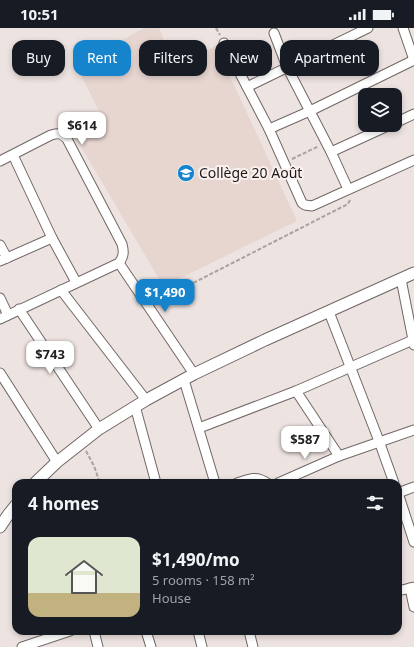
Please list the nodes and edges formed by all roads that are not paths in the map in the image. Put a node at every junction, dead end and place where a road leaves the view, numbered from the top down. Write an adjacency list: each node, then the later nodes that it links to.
1 (368, 28): 4 (street)
2 (403, 28): 6 (street)
3 (274, 33): 5 (street)
4 (343, 40)
5 (280, 49)
6 (414, 60): 11 (street)
7 (280, 70): 10 (street)
8 (241, 76): 10 (street)
9 (292, 76): 11 (street)
10 (247, 87): 14 (street)
11 (310, 111): 14 (street); 16 (street)
12 (414, 114): 13 (street)
13 (402, 120)
14 (269, 129): 20 (street)
15 (375, 132): 16 (street)
16 (331, 152): 20 (street)
17 (13, 155): 19 (street); 21 (street); 24 (street)
18 (414, 160): 20 (street)
19 (0, 161)
20 (348, 189)
21 (52, 238): 23 (street); 27 (street)
22 (0, 245): 23 (street)
23 (3, 260)
24 (119, 263): 27 (street); 36 (street)
25 (414, 273): 26 (street)
26 (401, 279): 31 (street); 33 (street)
27 (76, 282): 28 (street)
28 (61, 290): 30 (street); 38 (street)
29 (0, 298): 32 (street)
30 (19, 309): 32 (street); 41 (street)
31 (329, 312): 34 (street); 36 (street)
32 (4, 317)
33 (413, 344): 34 (street)
34 (350, 367): 37 (street); 43 (street)
35 (0, 373): 45 (street)
36 (189, 377): 38 (street); 40 (street)
37 (296, 390): 40 (street); 44 (street)
38 (146, 400): 39 (street)
39 (135, 406): 41 (street); 47 (street)
40 (199, 428): 48 (street)
41 (99, 429): 45 (street)
42 (414, 430): 43 (street)
43 (379, 441): 44 (street); 52 (street)
44 (340, 456): 51 (street)
45 (57, 462): 46 (street)
46 (39, 479)
47 (155, 479)
48 (215, 479)
49 (250, 479): 50 (street)
50 (262, 479)
51 (287, 479)
52 (393, 479)
53 (414, 487): 54 (street)
54 (402, 492)
55 (402, 504): 58 (street)
56 (12, 510): 57 (street)
57 (0, 527)
58 (414, 539)
59 (412, 588): 60 (street); 61 (street)
60 (402, 590)
61 (414, 607)
62 (44, 635): 67 (street)
63 (95, 635): 68 (street)
64 (147, 635): 69 (street)
65 (199, 635): 70 (street)
66 (250, 635): 71 (street)
67 (22, 647)
68 (98, 647)
69 (151, 647)
70 (202, 647)
71 (253, 647)

